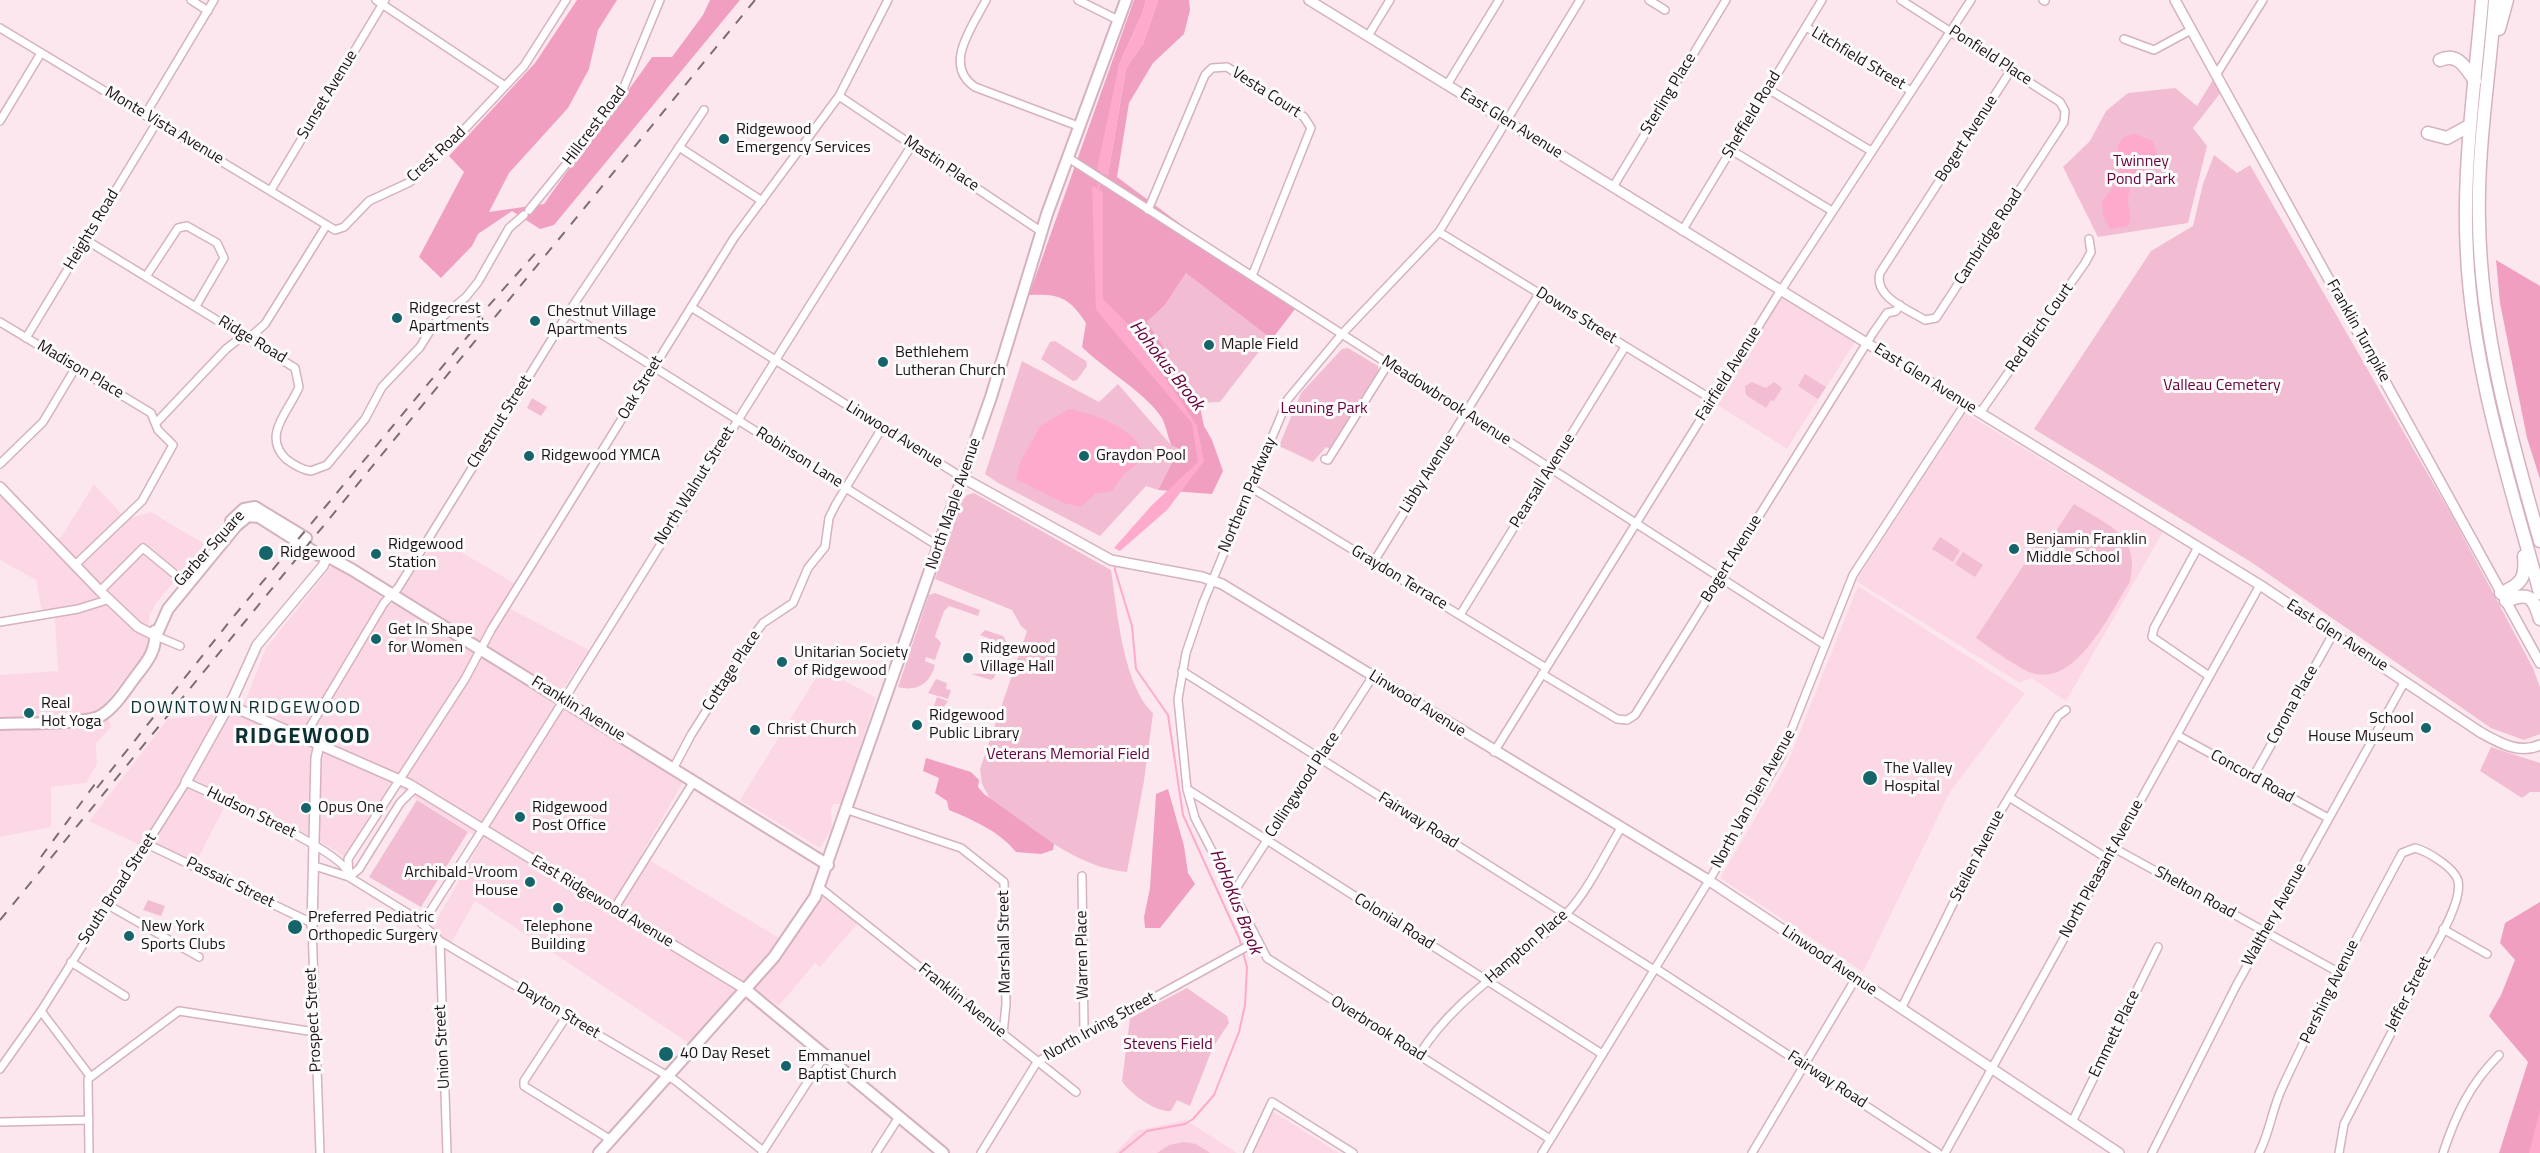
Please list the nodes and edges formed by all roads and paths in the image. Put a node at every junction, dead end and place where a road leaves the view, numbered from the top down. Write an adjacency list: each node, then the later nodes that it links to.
1 (191, 0): 26 (street)
2 (214, 0): 26 (street)
3 (566, 0): 42 (street, Crest Road)
4 (660, 0): 93 (street, Hillcrest Road)
5 (888, 0): 45 (street, Oak Street)
6 (986, 0): 52 (street)
7 (1078, 0): 27 (street)
8 (1126, 0): 27 (main road, North Maple Avenue)
9 (1310, 0): 32 (street, East Glen Avenue)
10 (1390, 0): 32 (street)
11 (1499, 0): 41 (street)
12 (1580, 0): 50 (street, Northern Parkway)
13 (1650, 0): 25 (street)
14 (1726, 0): 60 (street, Sterling Place)
15 (1822, 0): 28 (street, Sheffield Road)
16 (1901, 0): 31 (street, Ponfield Place)
17 (1971, 0): 31 (street, Fairfield Avenue)
18 (2175, 0): 30 (street, Franklin Turnpike)
19 (2264, 0): 39 (street)
20 (2473, 0): 35 (highway)
21 (2482, 0): 35 (highway)
22 (2495, 0): 36 (highway)
23 (2507, 0): 36 (highway)
24 (381, 1): 42 (street); 61 (street, Sunset Avenue)
25 (1665, 10)
26 (208, 11): 47 (street)
27 (1118, 20): 52 (main road, North Maple Avenue)
28 (1806, 27): 43 (street, Sheffield Road); 44 (street, Litchfield Street)
29 (0, 28): 34 (street, Monte Vista Avenue)
30 (2191, 30): 33 (street); 39 (street, Franklin Turnpike)
31 (1950, 31): 38 (street, Ponfield Place); 44 (street, Fairfield Avenue)
32 (1368, 36): 41 (street, East Glen Avenue)
33 (2124, 39)
34 (41, 53): 47 (street, Monte Vista Avenue); 48 (street)
35 (2477, 58): 40 (highway)
36 (2490, 59): 106 (highway)
37 (2440, 60): 40 (highway)
38 (2011, 70): 51 (street, Ponfield Place); 75 (street, Bogert Avenue)
39 (2216, 75): 123 (street, Franklin Turnpike)
40 (2475, 81): 53 (highway)
41 (1448, 85): 50 (street, East Glen Avenue)
42 (505, 86): 65 (street, Crest Road)
43 (1768, 89): 57 (street, Sheffield Road); 58 (street)
44 (1911, 91): 58 (street, Fairfield Avenue)
45 (839, 96): 55 (street, Mastin Place); 62 (street, Oak Street)
46 (704, 110): 56 (street, Chestnut Street)
47 (145, 115): 49 (street, Monte Vista Avenue)
48 (0, 121)
49 (157, 122): 61 (street, Monte Vista Avenue); 70 (street, Heights Road)
50 (1507, 122): 60 (street, East Glen Avenue); 68 (street, Northern Parkway)
51 (2064, 122): 76 (street, Cambridge Road)
52 (1078, 126): 59 (main road, North Maple Avenue)
53 (2469, 126): 54 (highway); 108 (highway)
54 (2428, 133)
55 (912, 145): 67 (street, Mastin Place); 87 (street, North Walnut Street)
56 (679, 147): 62 (street); 79 (street, Chestnut Street)
57 (1731, 150): 64 (street); 66 (street, Sheffield Road)
58 (1871, 151): 64 (street, Fairfield Avenue)
59 (1067, 157): 63 (street, Meadowbrook Avenue); 67 (main road, North Maple Avenue)
60 (1613, 187): 66 (street, East Glen Avenue)
61 (270, 190): 65 (street, Monte Vista Avenue)
62 (762, 201): 78 (street, Oak Street)
63 (1148, 210): 72 (street, Meadowbrook Avenue); 72 (street, Vesta Court)
64 (1832, 212): 73 (street, Fairfield Avenue)
65 (326, 226): 83 (street)
66 (1682, 231): 73 (street, East Glen Avenue)
67 (1042, 232): 102 (main road, North Maple Avenue)
68 (1439, 232): 74 (street, Downs Street); 82 (street, Northern Parkway)
69 (2089, 239): 94 (street, Red Birch Court)
70 (86, 240): 71 (street, Ridge Road); 84 (street, Heights Road)
71 (147, 275): 77 (street, Ridge Road); 77 (street)
72 (1252, 276): 82 (street, Meadowbrook Avenue)
73 (1781, 290): 85 (street, East Glen Avenue); 91 (street, Fairfield Avenue)
74 (1539, 294): 86 (street, Downs Street); 95 (street, Libby Avenue)
75 (1890, 298): 76 (street); 80 (street, Bogert Avenue)
76 (1900, 304): 80 (street, Bogert Avenue)
77 (196, 306): 83 (street, Ridge Road)
78 (691, 307): 87 (street, Linwood Avenue); 89 (street, Oak Street)
79 (568, 313): 89 (street, Robinson Lane); 122 (street, Chestnut Street)
80 (1887, 313): 85 (street, Bogert Avenue)
81 (0, 322): 84 (street, Madison Place)
82 (1342, 334): 88 (street, Meadowbrook Avenue); 105 (street, Northern Parkway)
83 (246, 337): 93 (street, Ridge Road); 97 (street)
84 (26, 338): 90 (street, Madison Place)
85 (1867, 343): 92 (street, East Glen Avenue); 116 (street, Bogert Avenue)
86 (1625, 347): 91 (street, Downs Street); 101 (street, Pearsall Avenue)
87 (774, 360): 96 (street, North Walnut Street); 98 (street, Linwood Avenue)
88 (1388, 364): 95 (street, Meadowbrook Avenue); 99 (street)
89 (654, 367): 96 (street, Robinson Lane); 132 (street, Oak Street)
90 (76, 368): 97 (street, Madison Place); 100 (street)
91 (1713, 400): 107 (street, Fairfield Avenue)
92 (1965, 404): 94 (street, East Glen Avenue); 130 (street, North Van Dien Avenue)
93 (370, 413)
94 (1980, 413): 112 (street, East Glen Avenue)
95 (1465, 414): 101 (street, Meadowbrook Avenue); 114 (street, Libby Avenue)
96 (737, 419): 104 (street, Robinson Lane); 139 (street, North Walnut Street)
97 (156, 423): 115 (street, Madison Place)
98 (882, 428): 102 (street, Linwood Avenue); 104 (street, Cottage Place)
99 (1325, 459)
100 (0, 464)
101 (1550, 469): 107 (street, Meadowbrook Avenue); 125 (street, Pearsall Avenue)
102 (963, 478): 111 (main road, North Maple Avenue); 118 (street, Linwood Avenue)
103 (0, 487): 115 (street)
104 (845, 488): 111 (street, Robinson Lane); 149 (street, Cottage Place)
105 (1252, 488): 114 (street, Graydon Terrace); 118 (street, Northern Parkway)
106 (2530, 506): 109 (highway); 110 (highway)
107 (1635, 523): 116 (street, Meadowbrook Avenue); 135 (street, Fairfield Avenue)
108 (2521, 525): 121 (highway); 123 (highway)
109 (2540, 527)
110 (2540, 542)
111 (938, 546): 157 (main road, North Maple Avenue)
112 (2198, 547): 119 (street, East Glen Avenue); 137 (street)
113 (327, 556): 117 (main road, Garber Square); 122 (main road, Franklin Avenue); 129 (main road, Garber Square); 140 (street, South Broad Street)
114 (1373, 563): 125 (street, Graydon Terrace)
115 (75, 565): 120 (street)
116 (1720, 578): 130 (street, Meadowbrook Avenue); 135 (street, Bogert Avenue)
117 (182, 580): 120 (street); 129 (main road, Garber Square)
118 (1211, 580): 134 (street, Northern Parkway); 136 (street, Linwood Avenue)
119 (2260, 585): 128 (street, East Glen Avenue); 137 (street, North Pleasant Avenue)
120 (100, 591): 124 (street)
121 (2540, 593)
122 (391, 595): 132 (main road, Franklin Avenue); 144 (street, Chestnut Street)
123 (2504, 597): 126 (highway); 133 (street, Franklin Turnpike)
124 (110, 599): 127 (street); 129 (street)
125 (1460, 615): 135 (street, Graydon Terrace)
126 (2540, 619)
127 (0, 622)
128 (2332, 634): 138 (street, East Glen Avenue); 150 (street, Corona Place)
129 (156, 636): 131 (street); 142 (main road)
130 (1825, 645): 171 (street, North Van Dien Avenue)
131 (180, 646)
132 (481, 650): 139 (main road, Franklin Avenue); 151 (street, Oak Street)
133 (2540, 663)
134 (1182, 671): 148 (street, Fairway Road); 155 (street, Northern Parkway)
135 (1544, 671): 147 (street, Fairfield Avenue)
136 (1373, 676): 147 (street, Linwood Avenue); 148 (street, Collingwood Place)
137 (2209, 676): 143 (street, North Pleasant Avenue)
138 (2405, 681): 146 (street, East Glen Avenue); 158 (street, Walthery Avenue)
139 (564, 701): 149 (main road, Franklin Avenue); 160 (street, North Walnut Street)
140 (229, 705): 144 (street, East Ridgewood Avenue); 153 (street, South Broad Street)
141 (2066, 710): 156 (street, Steilen Avenue)
142 (0, 724)
143 (2177, 735): 150 (street, Concord Road); 164 (street, North Pleasant Avenue)
144 (304, 737): 145 (street, East Ridgewood Avenue)
145 (319, 744): 151 (street, East Ridgewood Avenue); 163 (street, Prospect Street)
146 (2540, 745)
147 (1494, 752): 159 (street, Linwood Avenue)
148 (1320, 759): 161 (street, Collingwood Place); 176 (street, Fairway Road)
149 (673, 768): 152 (main road, Franklin Avenue)
150 (2253, 777): 158 (street, Concord Road)
151 (401, 780): 154 (street, East Ridgewood Avenue); 170 (street, Oak Street)
152 (694, 781): 167 (main road, Franklin Avenue); 175 (street)
153 (186, 782): 162 (street, South Broad Street); 163 (street, Hudson Street)
154 (415, 788): 160 (street, East Ridgewood Avenue); 170 (street)
155 (1187, 789): 161 (street, Colonial Road); 173 (street, Northern Parkway)
156 (2010, 797): 166 (street); 193 (street, Steilen Avenue)
157 (846, 809): 167 (main road, North Maple Avenue); 197 (street, Marshall Street)
158 (2328, 818): 180 (street, Walthery Avenue)
159 (1622, 828): 171 (street, Linwood Avenue); 176 (street, Hampton Place)
160 (483, 829): 175 (street, East Ridgewood Avenue); 177 (street, North Walnut Street)
161 (1267, 841): 173 (street, Collingwood Place); 190 (street, Colonial Road)
162 (147, 844): 174 (street, South Broad Street); 178 (street, Passaic Street)
163 (315, 846): 168 (street, Prospect Street); 170 (street, Dayton Street)
164 (2114, 848): 166 (street, North Pleasant Avenue); 180 (street, Shelton Road)
165 (2420, 849): 179 (street, Jeffer Street); 188 (street, Pershing Avenue)
166 (2109, 859): 206 (street, North Pleasant Avenue)
167 (828, 865): 172 (main road, North Maple Avenue)
168 (315, 866): 170 (street, Dayton Street); 178 (street, Prospect Street)
169 (1082, 876): 198 (street, Warren Place)
170 (349, 877): 177 (street, Dayton Street)
171 (1709, 881): 187 (street, North Van Dien Avenue); 189 (street, Linwood Avenue)
172 (819, 887): 191 (main road, North Maple Avenue); 197 (street, Franklin Avenue)
173 (1233, 893): 182 (street, Overbrook Road)
174 (108, 905): 185 (street); 186 (street, South Broad Street)
175 (614, 909): 191 (street, East Ridgewood Avenue)
176 (1566, 914): 187 (street, Fairway Road); 190 (street, Hampton Place)
177 (422, 924): 181 (street, Dayton Street)
178 (312, 925): 196 (street, Prospect Street)
179 (2444, 929): 184 (street); 233 (street, Jeffer Street)
180 (2265, 932): 188 (street, Shelton Road); 231 (street, Walthery Avenue)
181 (440, 940): 195 (street, Dayton Street); 219 (street, Union Street)
182 (1257, 941): 198 (street, North Irving Street); 201 (street, Overbrook Road)
183 (2158, 947): 213 (street, Emmett Place)
184 (2487, 954)
185 (199, 957)
186 (71, 962): 192 (street); 194 (street, South Broad Street)
187 (1655, 969): 199 (street, North Van Dien Avenue); 204 (street, Fairway Road)
188 (2338, 972): 232 (street, Pershing Avenue)
189 (1856, 978): 193 (street, Linwood Avenue); 204 (street)
190 (1487, 981): 199 (street, Colonial Road); 201 (street, Hampton Place)
191 (745, 990): 200 (main road, East Ridgewood Avenue); 208 (main road, North Maple Avenue)
192 (125, 996)
193 (1901, 1009): 206 (street, Linwood Avenue)
194 (41, 1011): 205 (street, South Broad Street); 207 (street)
195 (566, 1017): 208 (street, Dayton Street); 215 (street)
196 (315, 1032): 207 (street); 218 (street, Prospect Street)
197 (1003, 1034): 203 (street, Franklin Avenue)
198 (1087, 1034): 203 (street, North Irving Street)
199 (1602, 1054): 214 (street, North Van Dien Avenue)
200 (825, 1055): 210 (main road, East Ridgewood Avenue); 216 (street)
201 (1419, 1055): 214 (street, Overbrook Road)
202 (2499, 1055): 234 (street)
203 (1037, 1062): 209 (street, Franklin Avenue); 223 (street, North Irving Street)
204 (1804, 1065): 227 (street); 228 (street, Fairway Road)
205 (0, 1069)
206 (1991, 1069): 213 (street, Linwood Avenue); 229 (street, North Pleasant Avenue)
207 (90, 1076): 211 (street)
208 (668, 1077): 215 (main road, North Maple Avenue); 216 (street, Dayton Street)
209 (1076, 1092)
210 (899, 1117): 221 (street); 222 (main road, East Ridgewood Avenue)
211 (89, 1120): 212 (street); 217 (street)
212 (0, 1122)
213 (2072, 1122): 230 (street, Linwood Avenue)
214 (1550, 1139): 226 (street, North Van Dien Avenue)
215 (611, 1140): 220 (main road, North Maple Avenue)
216 (763, 1152)
217 (89, 1153)
218 (320, 1153)
219 (447, 1153)
220 (599, 1153)
221 (876, 1153)
222 (943, 1153)
223 (981, 1153)
224 (1248, 1153): 225 (street)
225 (1353, 1153)
226 (1542, 1153)
227 (1752, 1153)
228 (1938, 1153)
229 (1945, 1153)
230 (2119, 1153)
231 (2152, 1153)
232 (2259, 1153)
233 (2339, 1153)
234 (2443, 1153)

